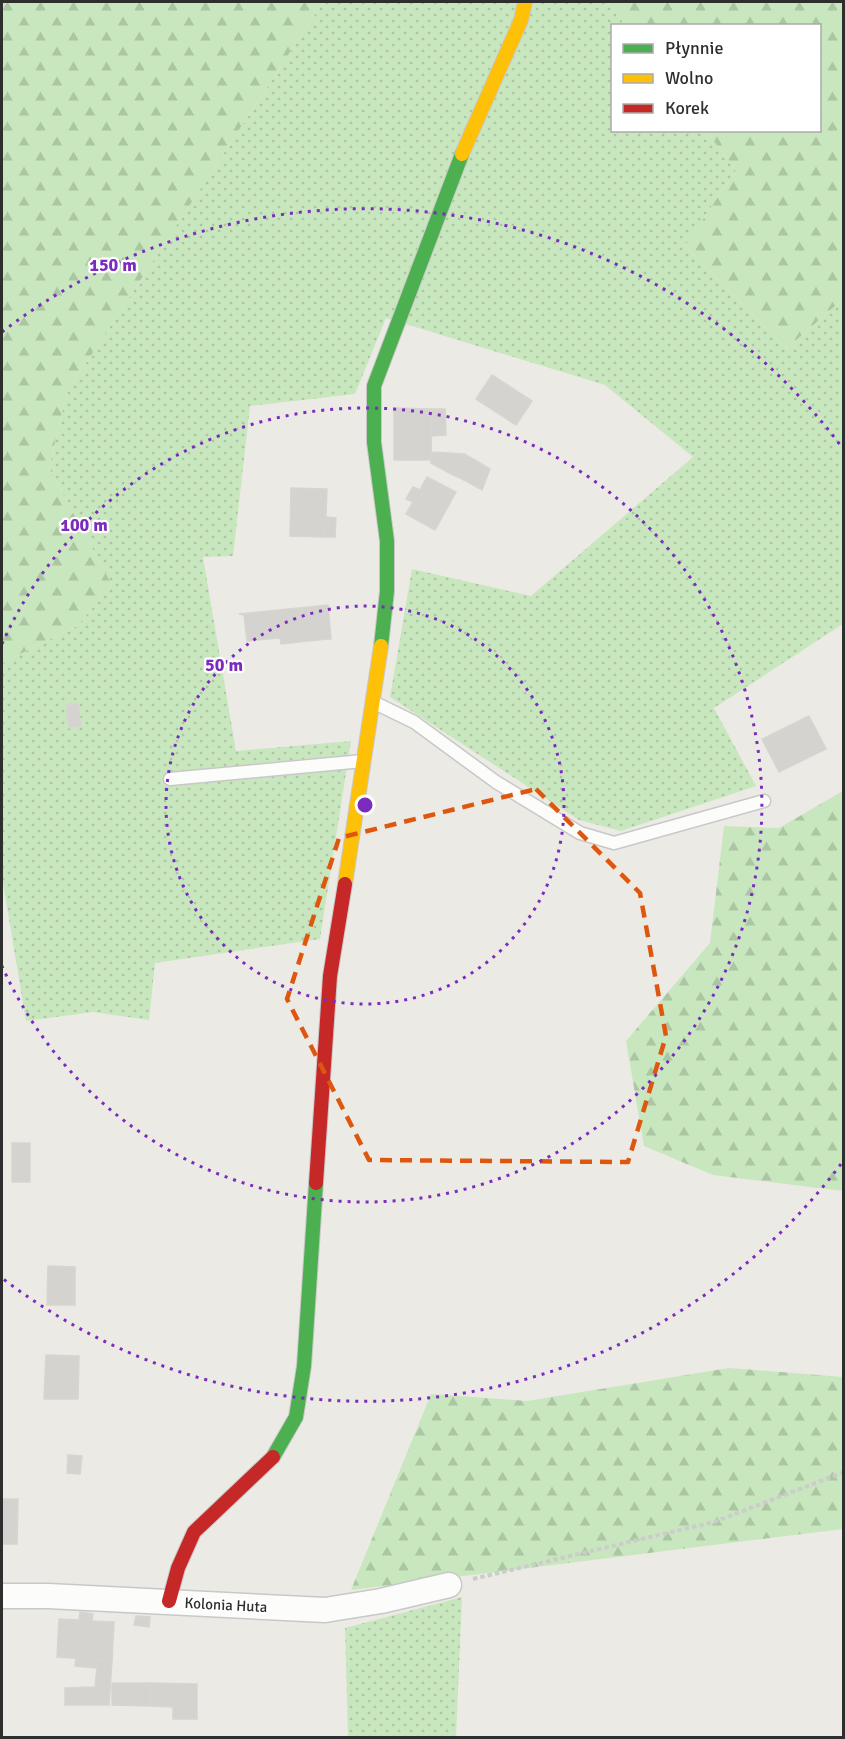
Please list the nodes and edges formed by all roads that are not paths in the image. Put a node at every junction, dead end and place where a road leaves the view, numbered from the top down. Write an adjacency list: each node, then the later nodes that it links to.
1 (525, 2): 2 (street)
2 (374, 702): 3 (street); 5 (lane)
3 (365, 760): 4 (lane); 8 (street)
4 (170, 779)
5 (764, 801)
6 (449, 1585): 8 (street, Kolonia Huta)
7 (2, 1596): 8 (street, Kolonia Huta)
8 (169, 1601)

